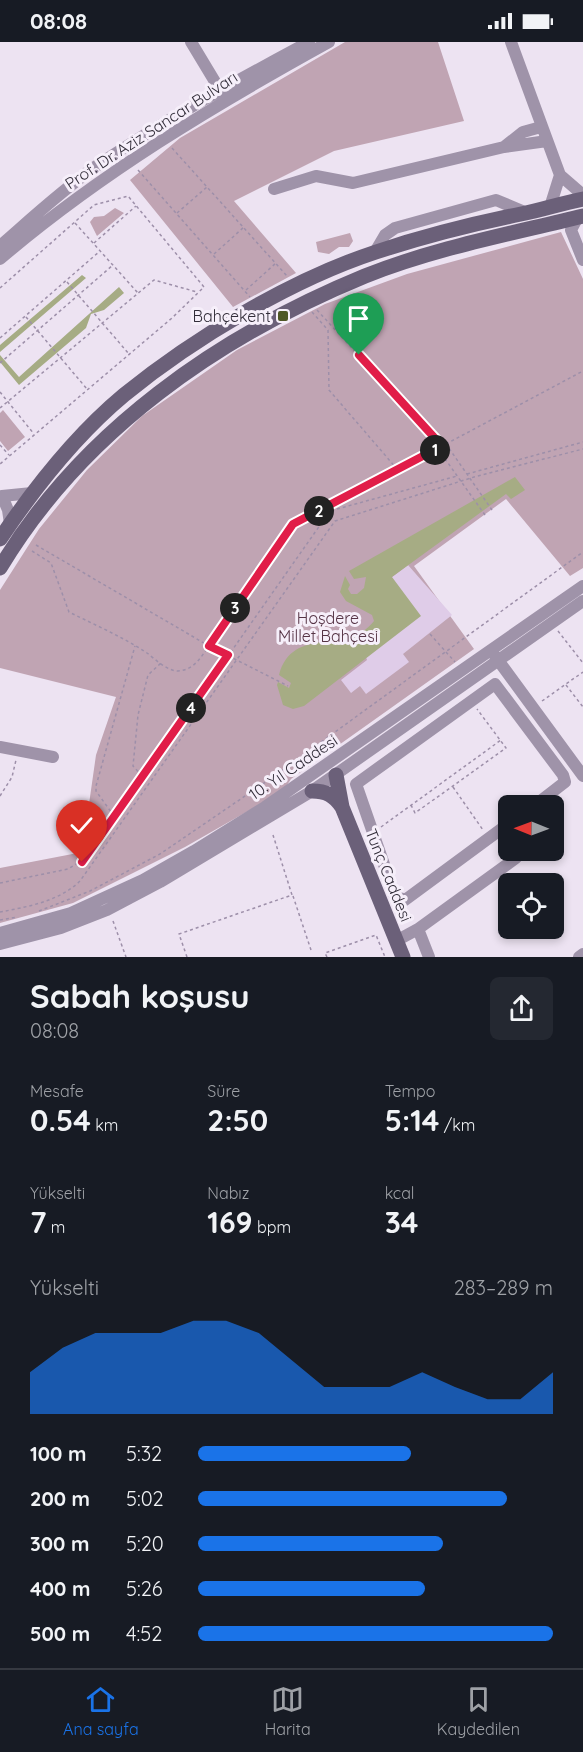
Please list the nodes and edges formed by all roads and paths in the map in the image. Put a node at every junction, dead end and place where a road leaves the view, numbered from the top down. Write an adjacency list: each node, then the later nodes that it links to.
1 (191, 42): 5 (street)
2 (309, 42): 5 (street, Prof. Dr. Aziz Sancar Bulvarı)
3 (329, 42): 5 (street, Prof. Dr. Aziz Sancar Bulvarı)
4 (511, 42): 6 (street)
5 (223, 94): 7 (street, Prof. Dr. Aziz Sancar Bulvarı); 22 (street, Prof. Dr. Aziz Sancar Bulvarı)
6 (541, 127): 8 (street); 9 (street)
7 (164, 139): 10 (street, Prof. Dr. Aziz Sancar Bulvarı); 12 (path)
8 (547, 141): 9 (street); 11 (street)
9 (504, 147): 13 (street)
10 (130, 160): 17 (path); 25 (street, Prof. Dr. Aziz Sancar Bulvarı)
11 (560, 175): 14 (street); 16 (street)
12 (207, 187): 17 (path); 20 (path)
13 (273, 189)
14 (581, 198): 16 (main road); 18 (main road)
15 (136, 206): 19 (path); 21 (path); 33 (path)
16 (550, 207): 64 (main road)
17 (177, 213): 24 (path)
18 (580, 216): 26 (street); 37 (main road)
19 (75, 222): 21 (path); 31 (path)
20 (244, 228): 24 (path); 27 (path)
21 (93, 243): 23 (path)
22 (0, 246)
23 (100, 251): 28 (path); 30 (path)
24 (213, 255): 32 (path)
25 (0, 259)
26 (583, 260)
27 (276, 263): 29 (path); 32 (path)
28 (113, 265): 34 (path); 35 (path)
29 (290, 279)
30 (66, 281): 35 (path); 38 (path)
31 (0, 288)
32 (245, 291): 36 (path)
33 (198, 292): 34 (path); 42 (path)
34 (138, 293): 39 (path)
35 (78, 295): 39 (path); 40 (path)
36 (252, 298)
37 (314, 305): 54 (path); 59 (path); 73 (main road)
38 (25, 317): 40 (path); 41 (path)
39 (102, 323): 42 (path); 43 (path)
40 (37, 331): 43 (path); 44 (path)
41 (0, 338)
42 (129, 354): 46 (path)
43 (60, 358): 46 (path); 48 (path)
44 (0, 363)
45 (583, 371): 53 (path)
46 (87, 390): 50 (path)
47 (0, 392): 48 (path)
48 (8, 402): 49 (path); 50 (path)
49 (0, 408)
50 (34, 435): 57 (path)
51 (583, 442): 60 (path)
52 (0, 444): 57 (path)
53 (446, 444): 54 (path); 60 (path)
54 (442, 446): 55 (path)
55 (438, 449): 59 (path); 61 (path)
56 (583, 449): 62 (path)
57 (10, 456): 58 (path)
58 (0, 464)
59 (398, 469): 79 (path)
60 (467, 474): 62 (path)
61 (457, 476): 63 (path); 81 (path)
62 (470, 479): 63 (path); 66 (path)
63 (462, 483): 67 (path); 83 (path)
64 (32, 493): 65 (street); 68 (main road)
65 (1, 495): 68 (street)
66 (492, 510)
67 (484, 515)
68 (10, 524): 69 (main road)
69 (0, 539)
70 (36, 545): 79 (path)
71 (32, 551): 78 (path)
72 (583, 552): 80 (path)
73 (0, 568)
74 (582, 588): 82 (street, 10. Yıl Caddesi)
75 (583, 601): 76 (street, 10. Yıl Caddesi)
76 (552, 623): 82 (street, 10. Yıl Caddesi); 85 (path)
77 (430, 634): 80 (path)
78 (135, 645): 84 (path); 106 (path)
79 (209, 646): 81 (path); 84 (path)
80 (443, 651): 86 (path); 115 (path)
81 (228, 655): 83 (path); 99 (path)
82 (495, 657): 86 (street, 10. Yıl Caddesi); 97 (street, 10. Yıl Caddesi); 98 (street)
83 (237, 660): 89 (path); 114 (path)
84 (162, 663): 99 (path)
85 (583, 663)
86 (467, 668): 120 (street, 10. Yıl Caddesi)
87 (583, 672): 88 (path)
88 (566, 684): 91 (path); 92 (path)
89 (288, 686)
90 (471, 700): 93 (path); 102 (street); 108 (street)
91 (541, 702)
92 (583, 707)
93 (501, 740): 100 (path); 104 (path)
94 (0, 747): 95 (street)
95 (18, 750): 96 (street); 103 (path)
96 (53, 756)
97 (336, 775): 101 (street, 10. Yıl Caddesi); 105 (main road, Tunç Caddesi)
98 (583, 776)
99 (143, 777): 106 (path)
100 (453, 787): 104 (path); 110 (path)
101 (312, 791): 105 (main road); 122 (street, 10. Yıl Caddesi)
102 (548, 795)
103 (0, 796)
104 (411, 805): 108 (path)
105 (342, 807): 121 (main road, Tunç Caddesi)
106 (115, 817): 112 (path)
107 (498, 831): 110 (street)
108 (373, 832): 110 (street)
109 (273, 835): 113 (path)
110 (489, 838)
111 (512, 861): 119 (street)
112 (0, 883)
113 (292, 895): 123 (path); 126 (path)
114 (0, 912)
115 (32, 913)
116 (21, 916): 117 (path)
117 (0, 920)
118 (112, 921): 125 (path)
119 (418, 929): 121 (street); 130 (street)
120 (0, 933)
121 (396, 941): 129 (main road, Tunç Caddesi)
122 (0, 944)
123 (311, 950)
124 (583, 954): 131 (street)
125 (126, 957)
126 (187, 957)
127 (327, 957): 128 (path)
128 (385, 957)
129 (403, 957)
130 (429, 957)
131 (579, 957)

